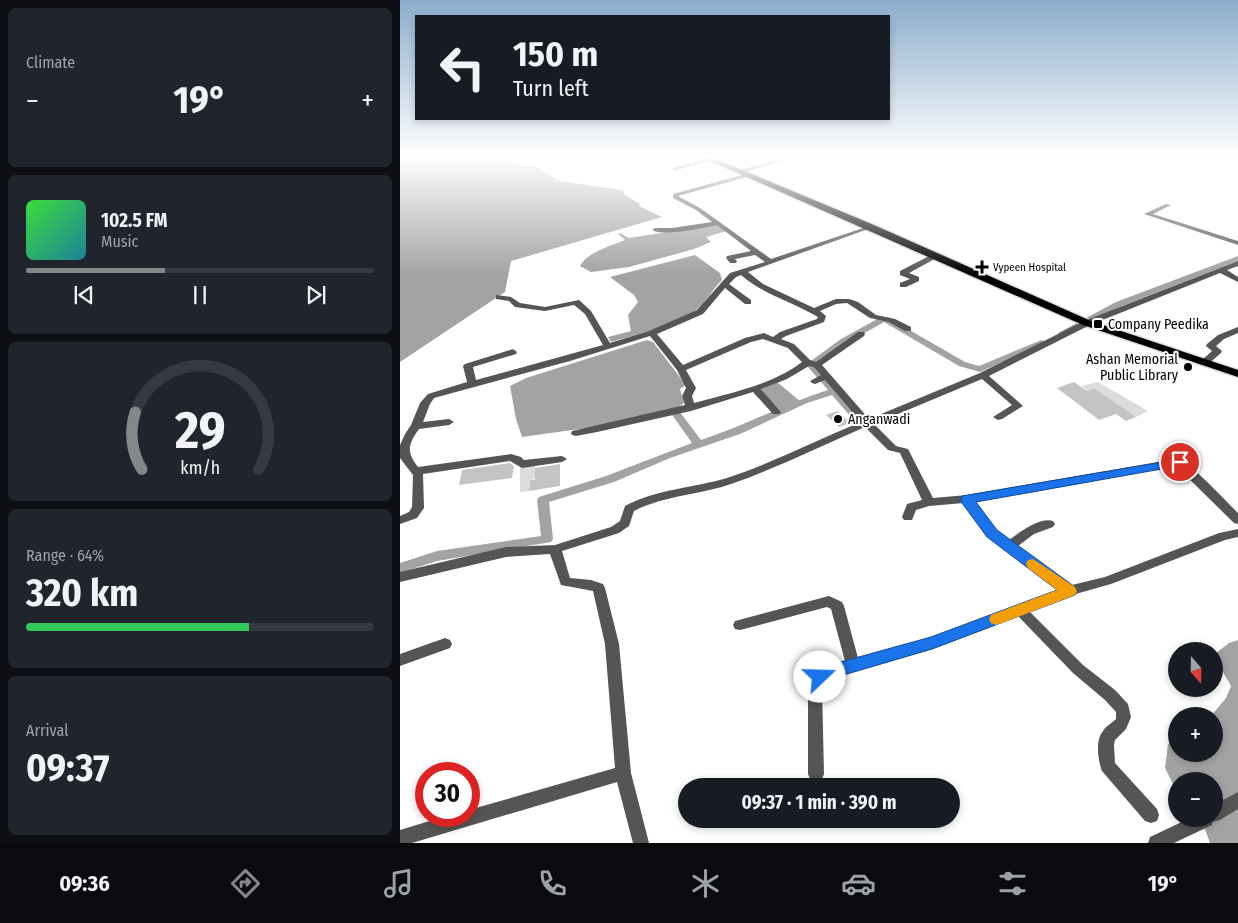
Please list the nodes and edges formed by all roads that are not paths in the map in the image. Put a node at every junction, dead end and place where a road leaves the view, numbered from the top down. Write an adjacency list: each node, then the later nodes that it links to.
1 (674, 196): 4 (street)
2 (800, 196): 5 (main road)
3 (1168, 205): 9 (street)
4 (718, 222): 6 (street); 7 (street)
5 (871, 226): 11 (main road); 13 (street)
6 (655, 230)
7 (739, 238): 8 (street); 10 (street)
8 (728, 242)
9 (1238, 243)
10 (757, 252): 12 (street); 13 (street)
11 (936, 256): 19 (street); 23 (main road)
12 (733, 261)
13 (770, 262): 16 (street)
14 (1238, 263): 15 (street)
15 (1221, 270): 17 (street); 23 (street)
16 (743, 272): 18 (street); 22 (street)
17 (1238, 280)
18 (725, 284): 21 (street); 26 (street)
19 (903, 285)
20 (499, 296): 29 (street)
21 (748, 302)
22 (816, 311): 24 (street); 28 (street)
23 (1082, 322): 32 (main road); 35 (street)
24 (908, 329)
25 (1238, 330): 32 (street)
26 (652, 333): 29 (street); 33 (street)
27 (861, 334): 31 (street)
28 (774, 340): 31 (street); 33 (street)
29 (608, 347): 38 (street)
30 (513, 352): 38 (street)
31 (813, 363): 36 (street); 39 (street)
32 (1204, 363): 34 (main road)
33 (681, 369): 40 (street)
34 (1238, 374)
35 (983, 375): 42 (street); 44 (street)
36 (826, 376): 37 (street); 44 (street)
37 (815, 381)
38 (472, 384): 45 (street)
39 (755, 388): 40 (street); 41 (street)
40 (684, 410): 46 (street)
41 (776, 412)
42 (998, 417)
43 (449, 422): 45 (street)
44 (868, 424): 52 (street); 59 (street)
45 (416, 426): 50 (street)
46 (576, 433)
47 (1168, 452): 49 (street)
48 (562, 459): 50 (street)
49 (1180, 462): 51 (street); 55 (street)
50 (416, 470): 54 (street)
51 (967, 499): 52 (street); 58 (street)
52 (930, 502): 53 (street)
53 (908, 517)
54 (400, 520)
55 (1238, 520)
56 (1049, 524): 58 (street)
57 (1238, 533): 61 (street)
58 (1009, 546): 61 (street)
59 (555, 549): 60 (street); 67 (street)
60 (400, 577)
61 (1070, 591): 62 (street)
62 (1020, 610): 66 (street); 71 (street)
63 (740, 625): 66 (street)
64 (445, 644): 65 (street)
65 (400, 660)
66 (852, 666): 68 (street)
67 (623, 773): 73 (street); 74 (street)
68 (816, 774)
69 (1238, 800): 70 (street)
70 (1223, 809)
71 (1151, 815)
72 (1189, 827): 75 (street)
73 (400, 838)
74 (641, 843)
75 (1156, 843)

